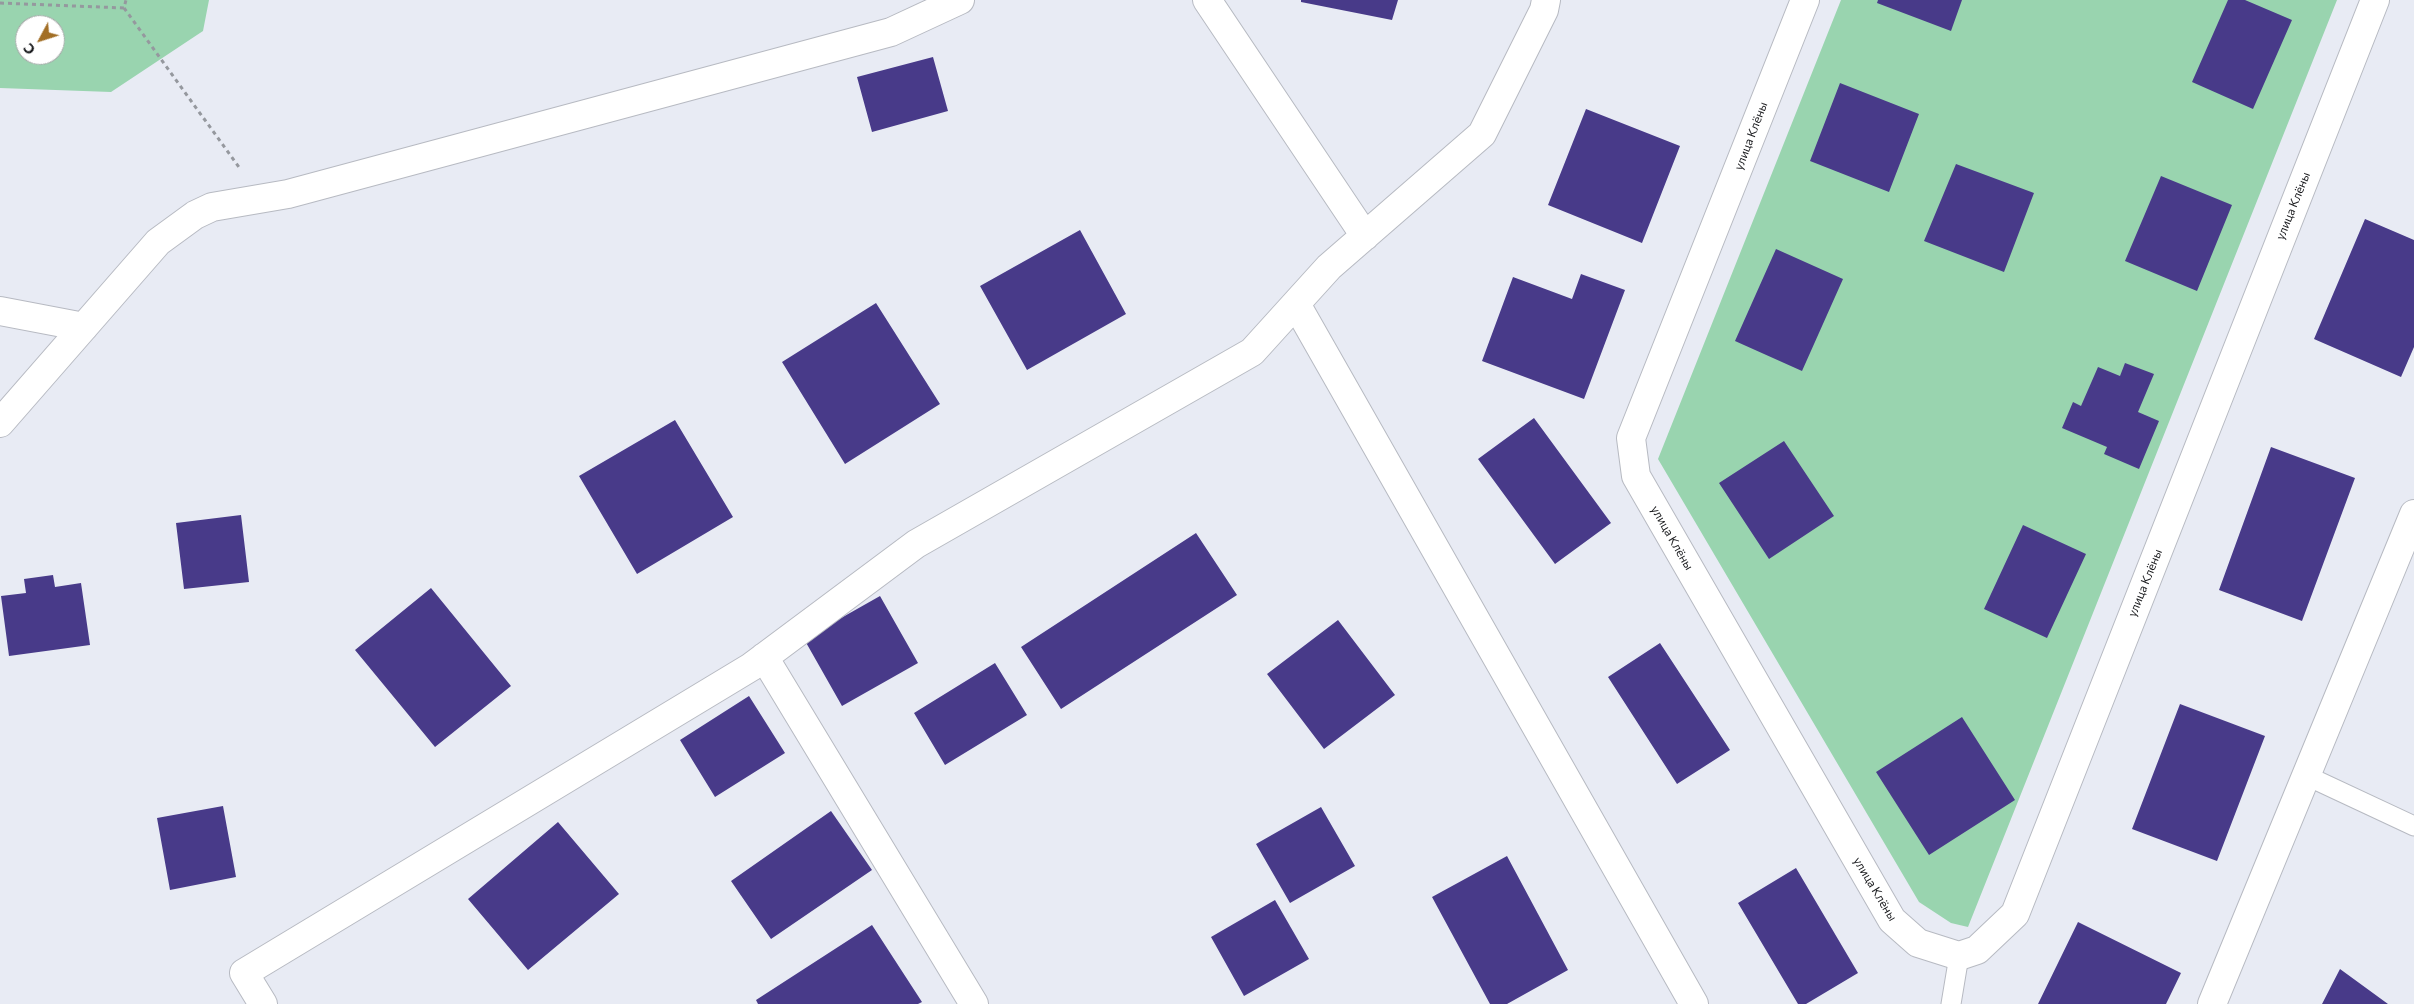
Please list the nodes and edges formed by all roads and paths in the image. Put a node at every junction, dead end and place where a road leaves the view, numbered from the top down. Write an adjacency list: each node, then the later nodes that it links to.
1 (126, 0): 8 (path)
2 (960, 0): 9 (street)
3 (1207, 0): 10 (street)
4 (1546, 0): 10 (street)
5 (1805, 0): 19 (street, улица Клёны)
6 (2375, 0): 19 (street, улица Клёны)
7 (0, 2): 8 (path)
8 (124, 8): 9 (path)
9 (259, 199): 13 (street)
10 (1365, 236): 11 (street)
11 (1296, 304): 16 (street); 22 (street)
12 (0, 311): 13 (street)
13 (84, 327): 14 (street)
14 (0, 423)
15 (2414, 514): 17 (street)
16 (764, 657): 20 (street); 21 (street)
17 (2305, 775): 18 (lane); 24 (street)
18 (2414, 826)
19 (1959, 956): 23 (lane)
20 (263, 1004)
21 (974, 1004)
22 (1694, 1004)
23 (1951, 1004)
24 (2212, 1004)

